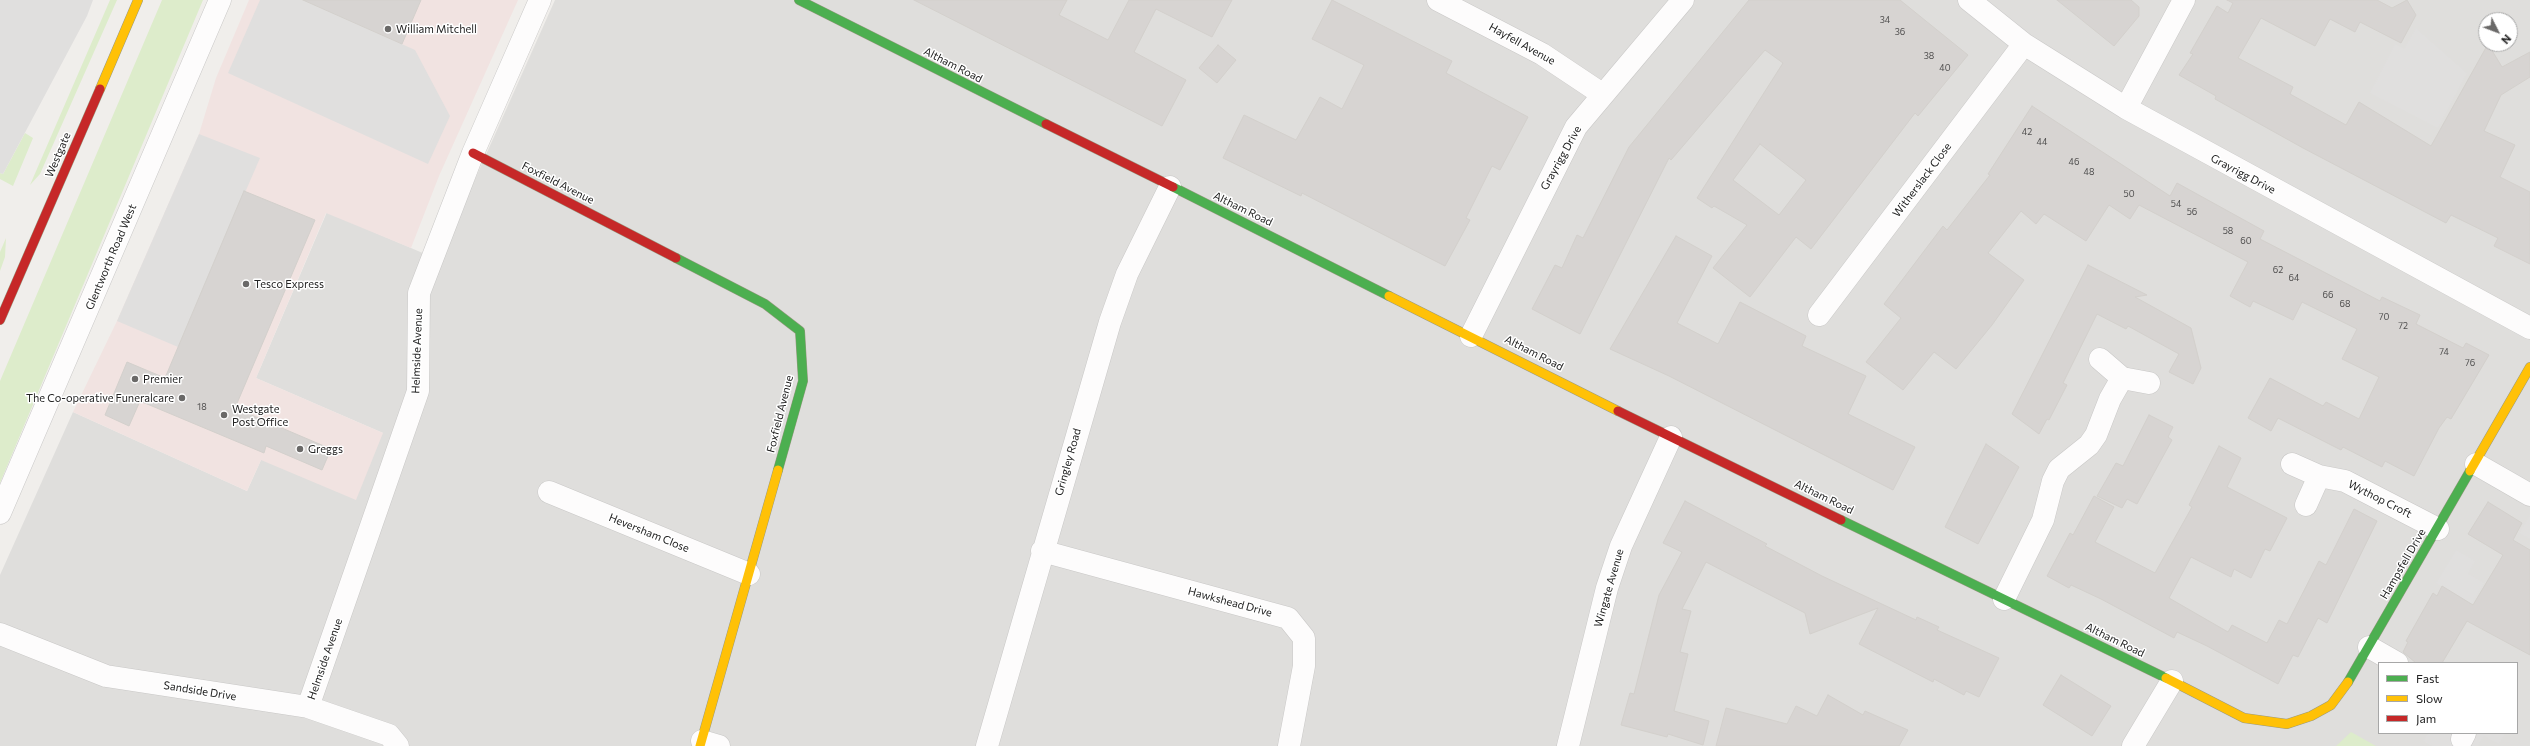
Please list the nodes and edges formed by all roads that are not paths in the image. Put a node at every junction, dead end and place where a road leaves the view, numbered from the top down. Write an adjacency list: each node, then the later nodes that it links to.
1 (138, 0): 15 (street, Westgate)
2 (220, 0): 29 (street, Glentworth Road West)
3 (540, 0): 12 (street, Helmside Avenue)
4 (799, 0): 13 (street, Altham Road)
5 (1438, 0): 10 (street, Hayfell Avenue)
6 (1683, 0): 10 (street, Grayrigg Drive)
7 (1969, 0): 9 (street, Grayrigg Drive)
8 (2184, 0): 11 (street)
9 (2024, 44): 11 (street, Grayrigg Drive); 14 (street, Witherslack Close)
10 (1602, 94): 17 (street, Grayrigg Drive)
11 (2126, 108): 16 (street, Grayrigg Drive)
12 (472, 153): 32 (street, Foxfield Avenue); 38 (street, Helmside Avenue)
13 (1170, 187): 17 (street, Altham Road); 31 (street, Gringley Road)
14 (1820, 315)
15 (0, 320)
16 (2530, 328)
17 (1471, 336): 22 (street, Altham Road)
18 (2100, 359): 20 (street)
19 (2530, 367): 24 (street, Hampsfell Drive)
20 (2122, 378): 21 (street); 33 (street)
21 (2149, 383)
22 (1672, 437): 33 (street, Altham Road); 44 (street, Wingate Avenue)
23 (2292, 464): 25 (street, Wythop Croft)
24 (2476, 464): 27 (street); 30 (street, Hampsfell Drive)
25 (2319, 476): 28 (street); 30 (street, Wythop Croft)
26 (549, 492): 32 (street, Heversham Close)
27 (2530, 495)
28 (2306, 504)
29 (0, 513)
30 (2438, 529): 35 (street, Hampsfell Drive)
31 (1042, 551): 42 (street, Gringley Road); 43 (street, Hawkshead Drive)
32 (749, 574): 40 (street, Foxfield Avenue)
33 (2004, 599): 37 (street, Altham Road)
34 (0, 634): 38 (street, Sandside Drive)
35 (2369, 648): 36 (street); 39 (street, Hampsfell Drive)
36 (2395, 662)
37 (2172, 681): 39 (street, Altham Road); 45 (street)
38 (308, 707): 41 (street, Sandside Drive)
39 (2260, 722)
40 (707, 744)
41 (398, 746)
42 (987, 746)
43 (1289, 746)
44 (1568, 746)
45 (2133, 746)

